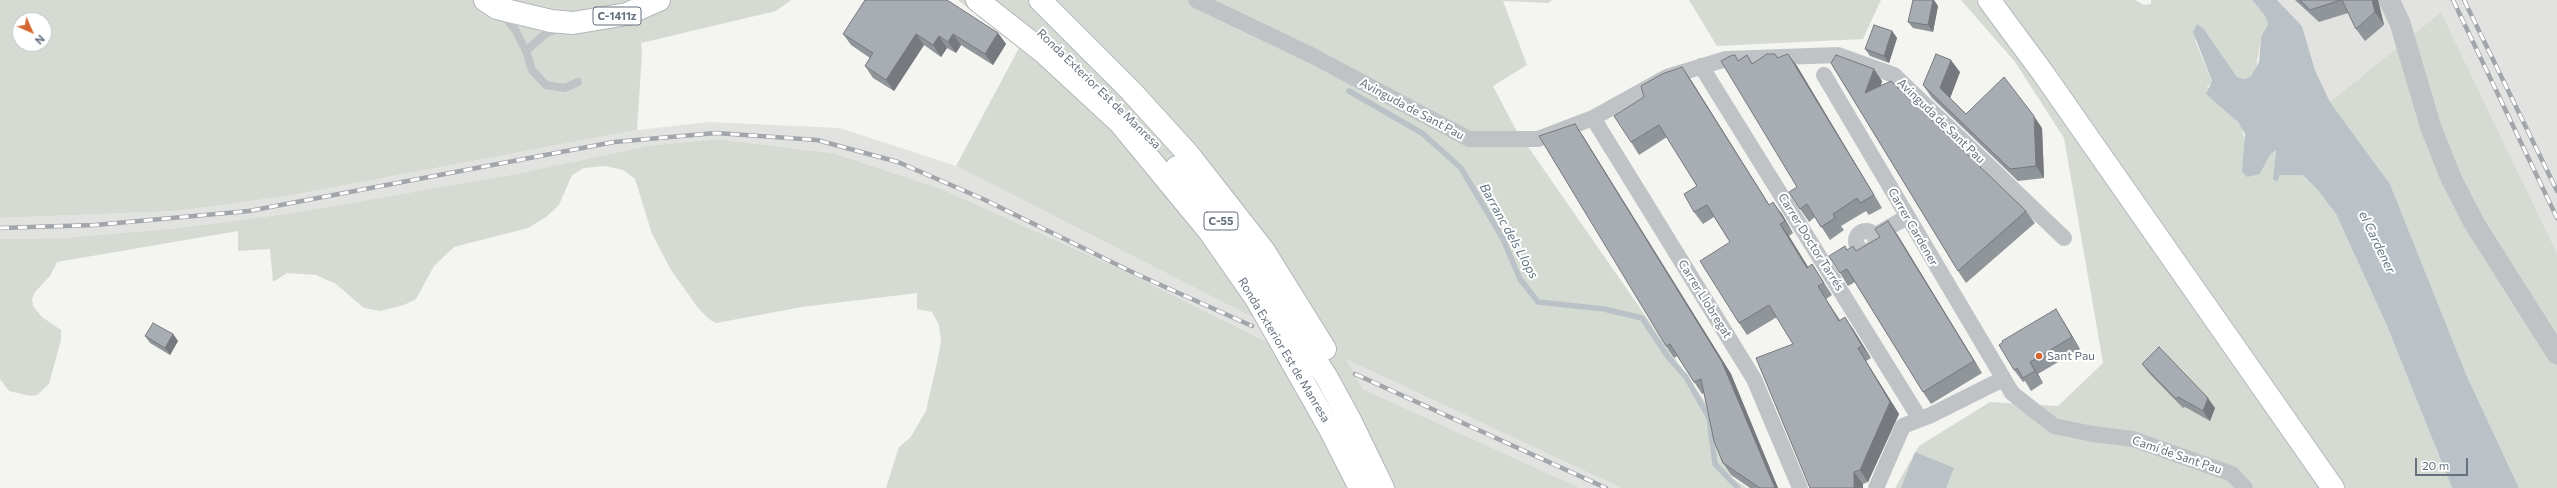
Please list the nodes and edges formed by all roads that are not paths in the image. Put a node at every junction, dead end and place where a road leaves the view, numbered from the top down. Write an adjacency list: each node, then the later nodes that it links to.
1 (659, 0): 9 (main road, C-1411z)
2 (977, 0): 21 (main road, Ronda Exterior Est de Manresa / C-55)
3 (1001, 0): 22 (main road, Ronda Exterior Est de Manresa / C-55)
4 (1040, 0): 23 (main road)
5 (1196, 0): 14 (street, Avinguda de Sant Pau)
6 (1989, 0): 27 (main road)
7 (2390, 0): 18 (street)
8 (497, 2): 9 (main road); 10 (lane)
9 (573, 23): 10 (lane)
10 (526, 51): 13 (lane)
11 (1701, 66): 14 (street, Avinguda de Sant Pau); 16 (street, Avinguda de Sant Pau); 17 (street, Carrer Doctor Tarrés)
12 (1824, 75): 15 (street, Carrer Cardener)
13 (578, 82)
14 (1593, 118): 24 (street, Carrer Llobregat)
15 (1907, 217): 17 (street); 19 (street, Carrer Cardener)
16 (2064, 238)
17 (1840, 255): 20 (street, Carrer Doctor Tarrés)
18 (2557, 354)
19 (2003, 379): 20 (street); 26 (street, Camí de Sant Pau)
20 (1920, 419): 25 (street)
21 (1360, 488)
22 (1383, 488)
23 (1393, 488)
24 (1800, 488)
25 (1876, 488)
26 (2245, 488)
27 (2333, 488)

